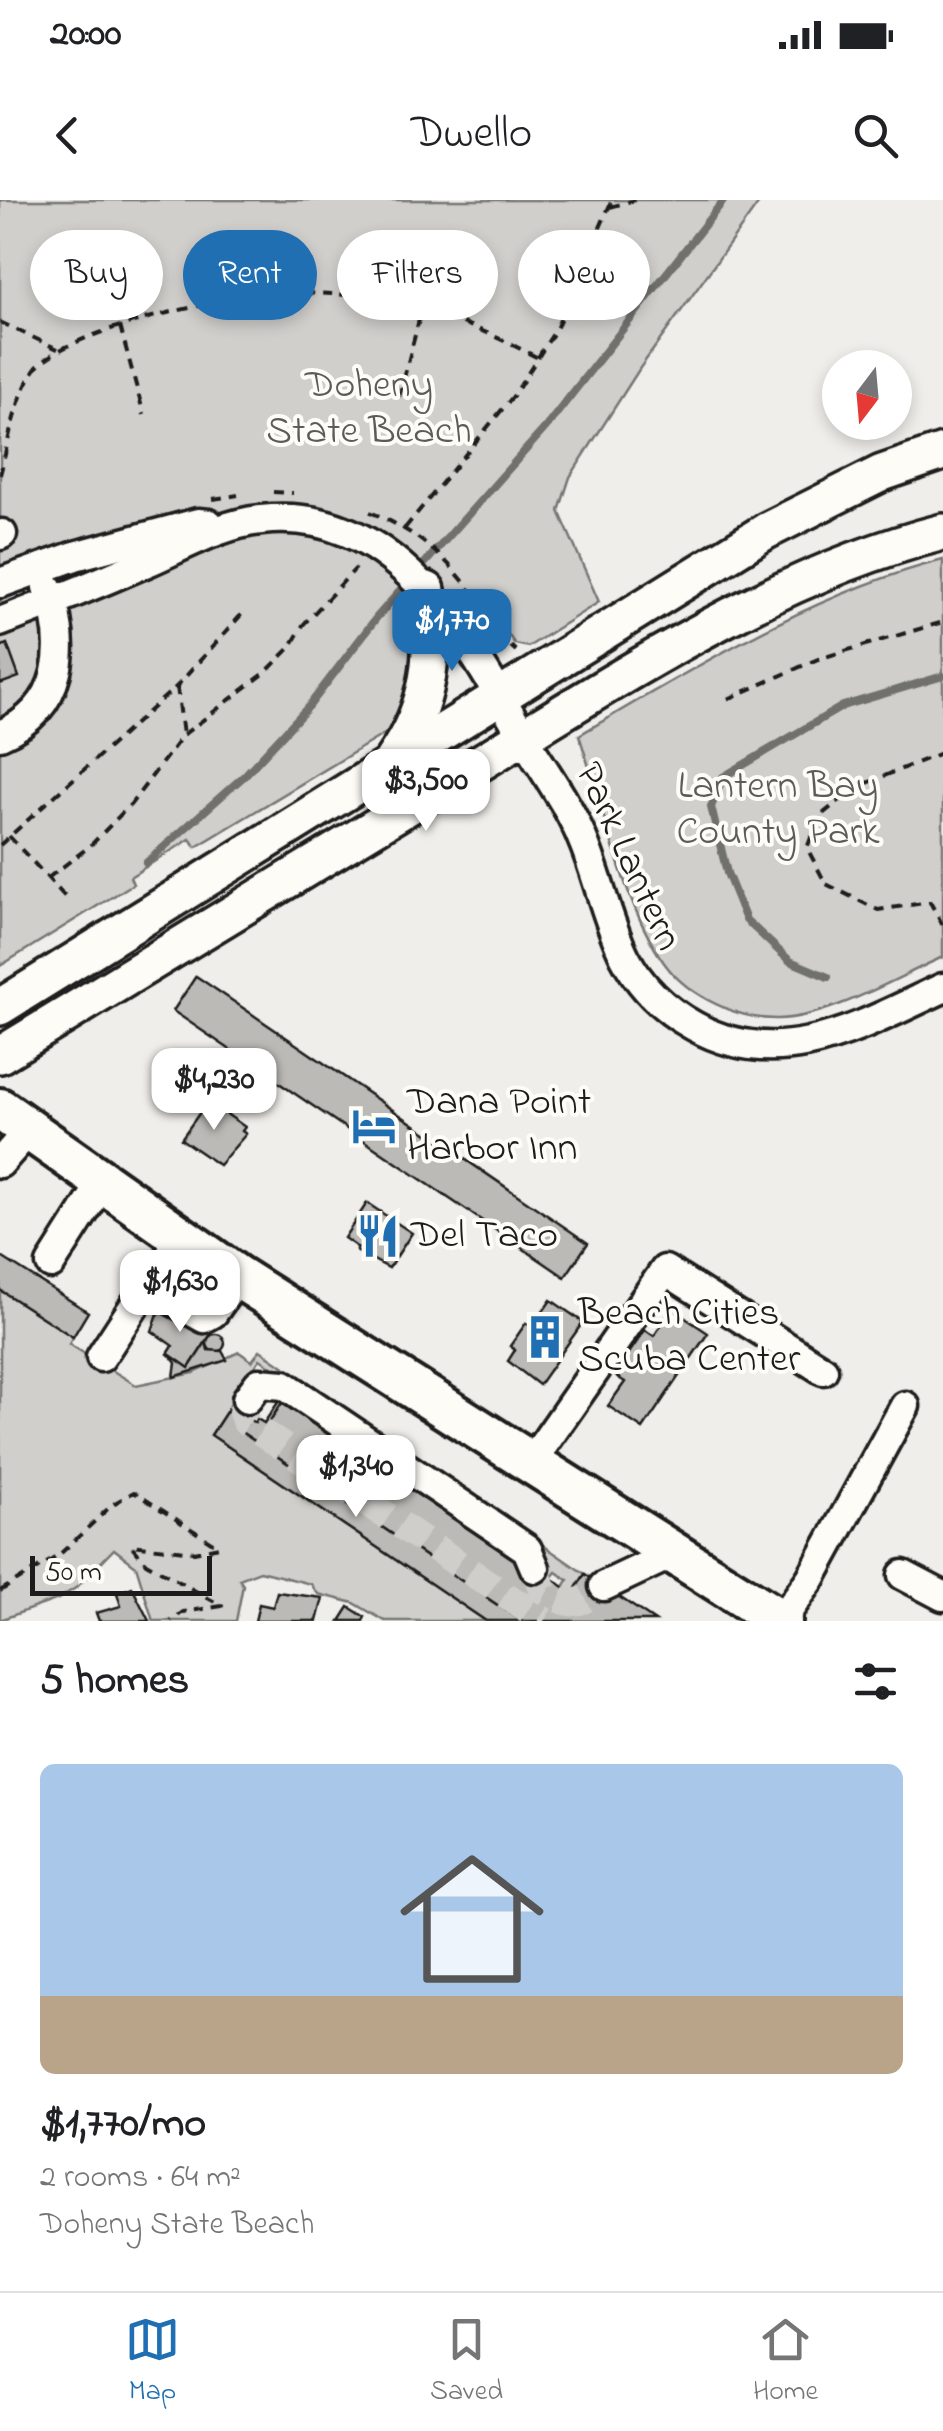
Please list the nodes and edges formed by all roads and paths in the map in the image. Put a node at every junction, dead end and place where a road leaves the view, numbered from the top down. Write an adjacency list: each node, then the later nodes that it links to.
1 (612, 200): 3 (path)
2 (635, 200): 3 (path)
3 (610, 207): 10 (path)
4 (337, 296): 8 (path)
5 (419, 320): 11 (path)
6 (457, 320): 10 (path)
7 (0, 322): 9 (path)
8 (120, 326): 9 (path); 12 (path)
9 (62, 351): 14 (path)
10 (538, 358): 17 (path)
11 (399, 398)
12 (144, 415)
13 (943, 452): 28 (main road)
14 (0, 475)
15 (198, 523): 16 (street); 20 (street); 22 (street)
16 (230, 526): 19 (street); 22 (street)
17 (405, 528)
18 (943, 532): 32 (main road)
19 (375, 546): 21 (street); 31 (path)
20 (0, 582)
21 (427, 590): 28 (street); 34 (main road)
22 (49, 594): 23 (street); 25 (street); 30 (street)
23 (0, 606)
24 (242, 614): 27 (path)
25 (0, 622)
26 (943, 622): 29 (path)
27 (177, 686): 31 (path); 35 (path)
28 (500, 697): 32 (street, Park Lantern); 34 (main road)
29 (728, 699)
30 (0, 735)
31 (183, 735): 37 (path)
32 (523, 737): 40 (street, Park Lantern); 42 (main road)
33 (943, 752): 39 (path)
34 (386, 768): 41 (main road)
35 (9, 836): 36 (path); 37 (path)
36 (0, 845)
37 (48, 878): 38 (path)
38 (68, 900)
39 (943, 926)
40 (943, 988)
41 (0, 1007)
42 (0, 1055)
43 (14, 1119): 44 (street); 45 (highway)
44 (0, 1163)
45 (103, 1182): 46 (highway); 47 (street)
46 (184, 1239): 48 (highway); 49 (street)
47 (51, 1264)
48 (238, 1277): 49 (street); 54 (highway)
49 (147, 1286): 50 (street)
50 (100, 1356)
51 (823, 1370): 54 (street)
52 (247, 1399): 56 (street)
53 (905, 1406): 62 (street)
54 (530, 1464): 55 (highway)
55 (672, 1554): 58 (street); 62 (highway)
56 (535, 1568)
57 (903, 1576): 60 (street)
58 (604, 1586)
59 (0, 1591): 61 (path)
60 (943, 1596)
61 (171, 1621)
62 (781, 1621)

